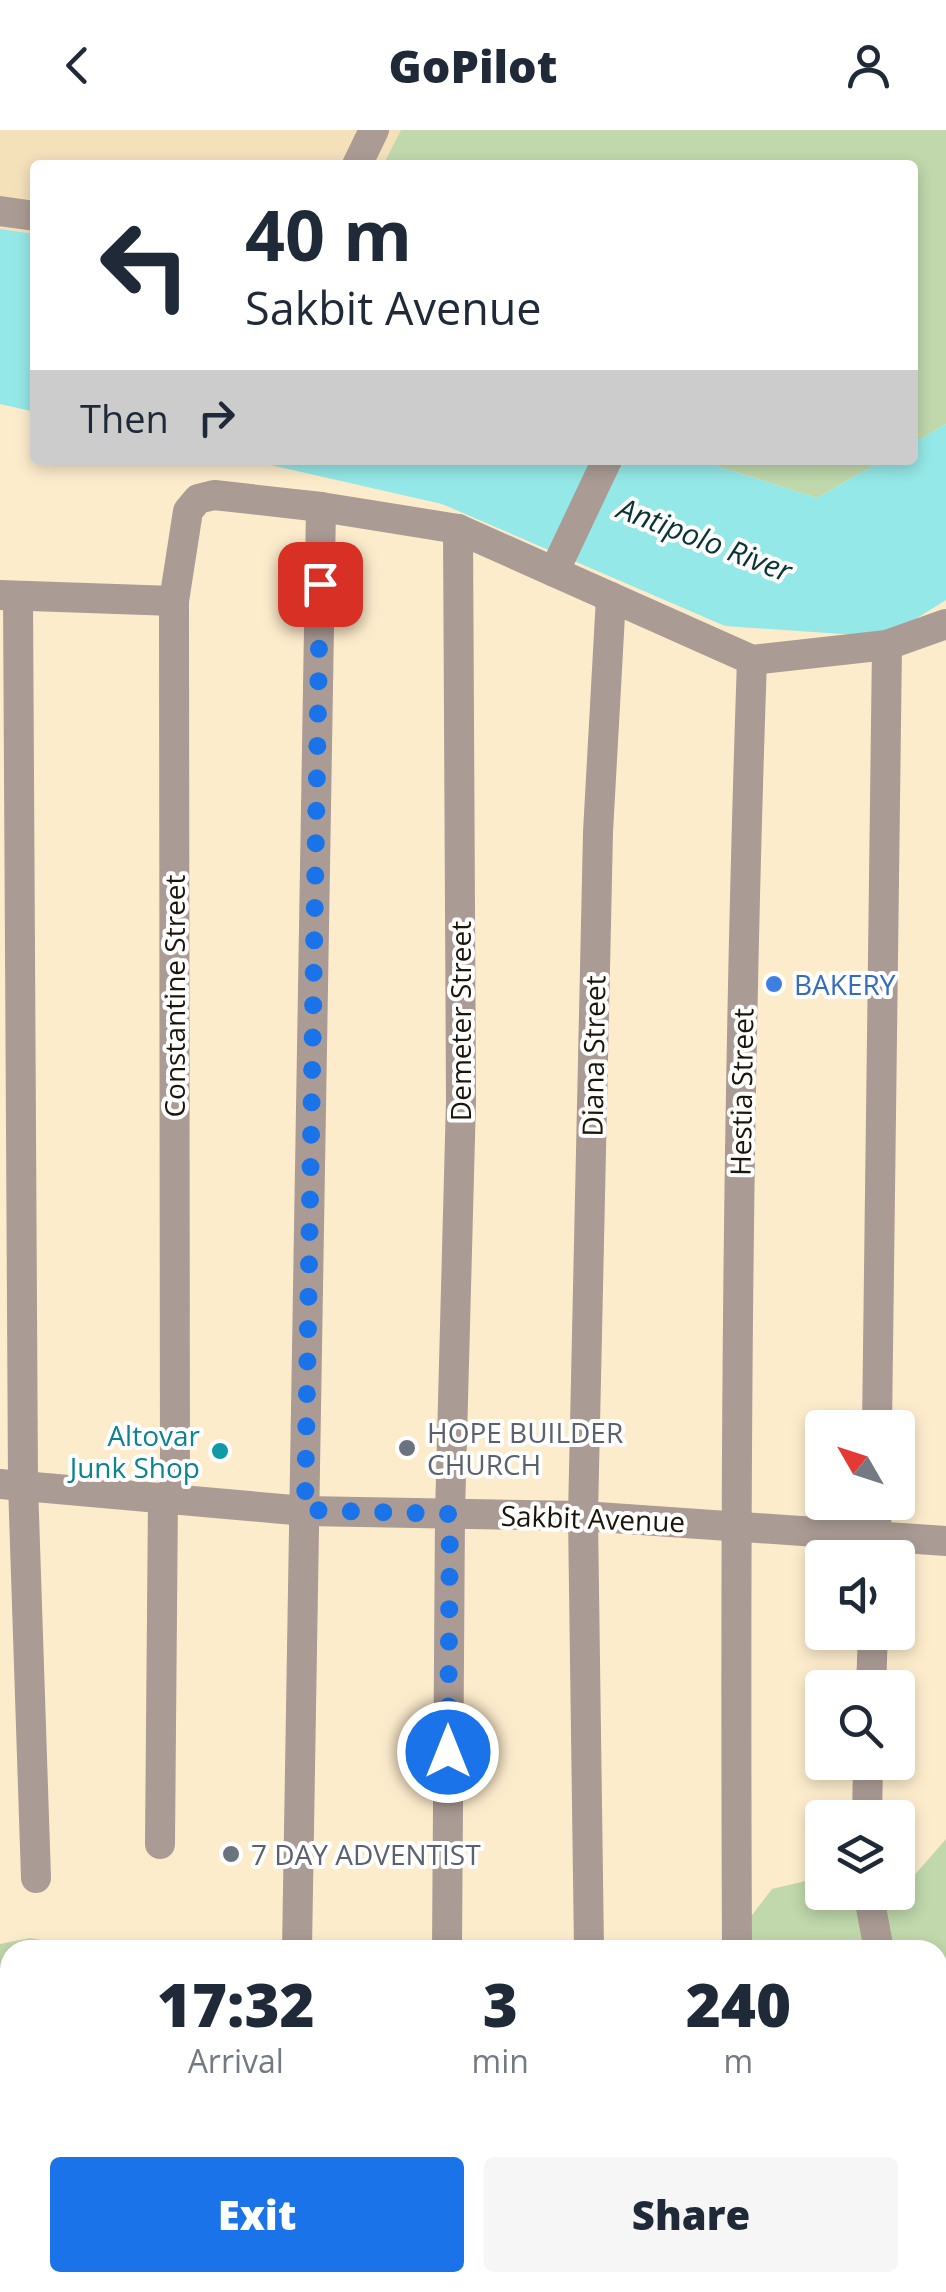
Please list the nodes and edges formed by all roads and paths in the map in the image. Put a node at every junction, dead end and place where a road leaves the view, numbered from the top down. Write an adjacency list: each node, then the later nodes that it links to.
1 (374, 130): 2 (street)
2 (359, 160)
3 (0, 210): 4 (street)
4 (30, 215)
5 (605, 465): 8 (street)
6 (321, 507): 7 (street); 11 (street, Constantine Street); 18 (street)
7 (458, 528): 8 (street); 19 (street, Demeter Street)
8 (556, 568): 10 (street)
9 (9, 596): 11 (street); 16 (street)
10 (611, 597): 14 (street); 20 (street, Diana Street)
11 (174, 600): 17 (street, Constantine Street)
12 (946, 624): 13 (street)
13 (888, 646): 14 (street); 15 (street)
14 (752, 660): 21 (street, Hestia Street)
15 (878, 1410)
16 (11, 1484): 17 (street, Sakbit Avenue); 26 (street)
17 (169, 1497): 18 (street, Sakbit Avenue); 25 (street, Constantine Street)
18 (305, 1510): 19 (street, Sakbit Avenue); 28 (street)
19 (450, 1514): 20 (street, Sakbit Avenue); 29 (street, Demeter Street)
20 (584, 1516): 21 (street, Sakbit Avenue); 30 (street, Diana Street)
21 (735, 1524): 22 (street, Sakbit Avenue); 31 (street, Hestia Street)
22 (838, 1540)
23 (946, 1541): 24 (street, Sakbit Avenue)
24 (915, 1543)
25 (160, 1844)
26 (36, 1878)
27 (871, 1910): 32 (street)
28 (297, 1940)
29 (448, 1940)
30 (588, 1940)
31 (738, 1940)
32 (876, 1940)

